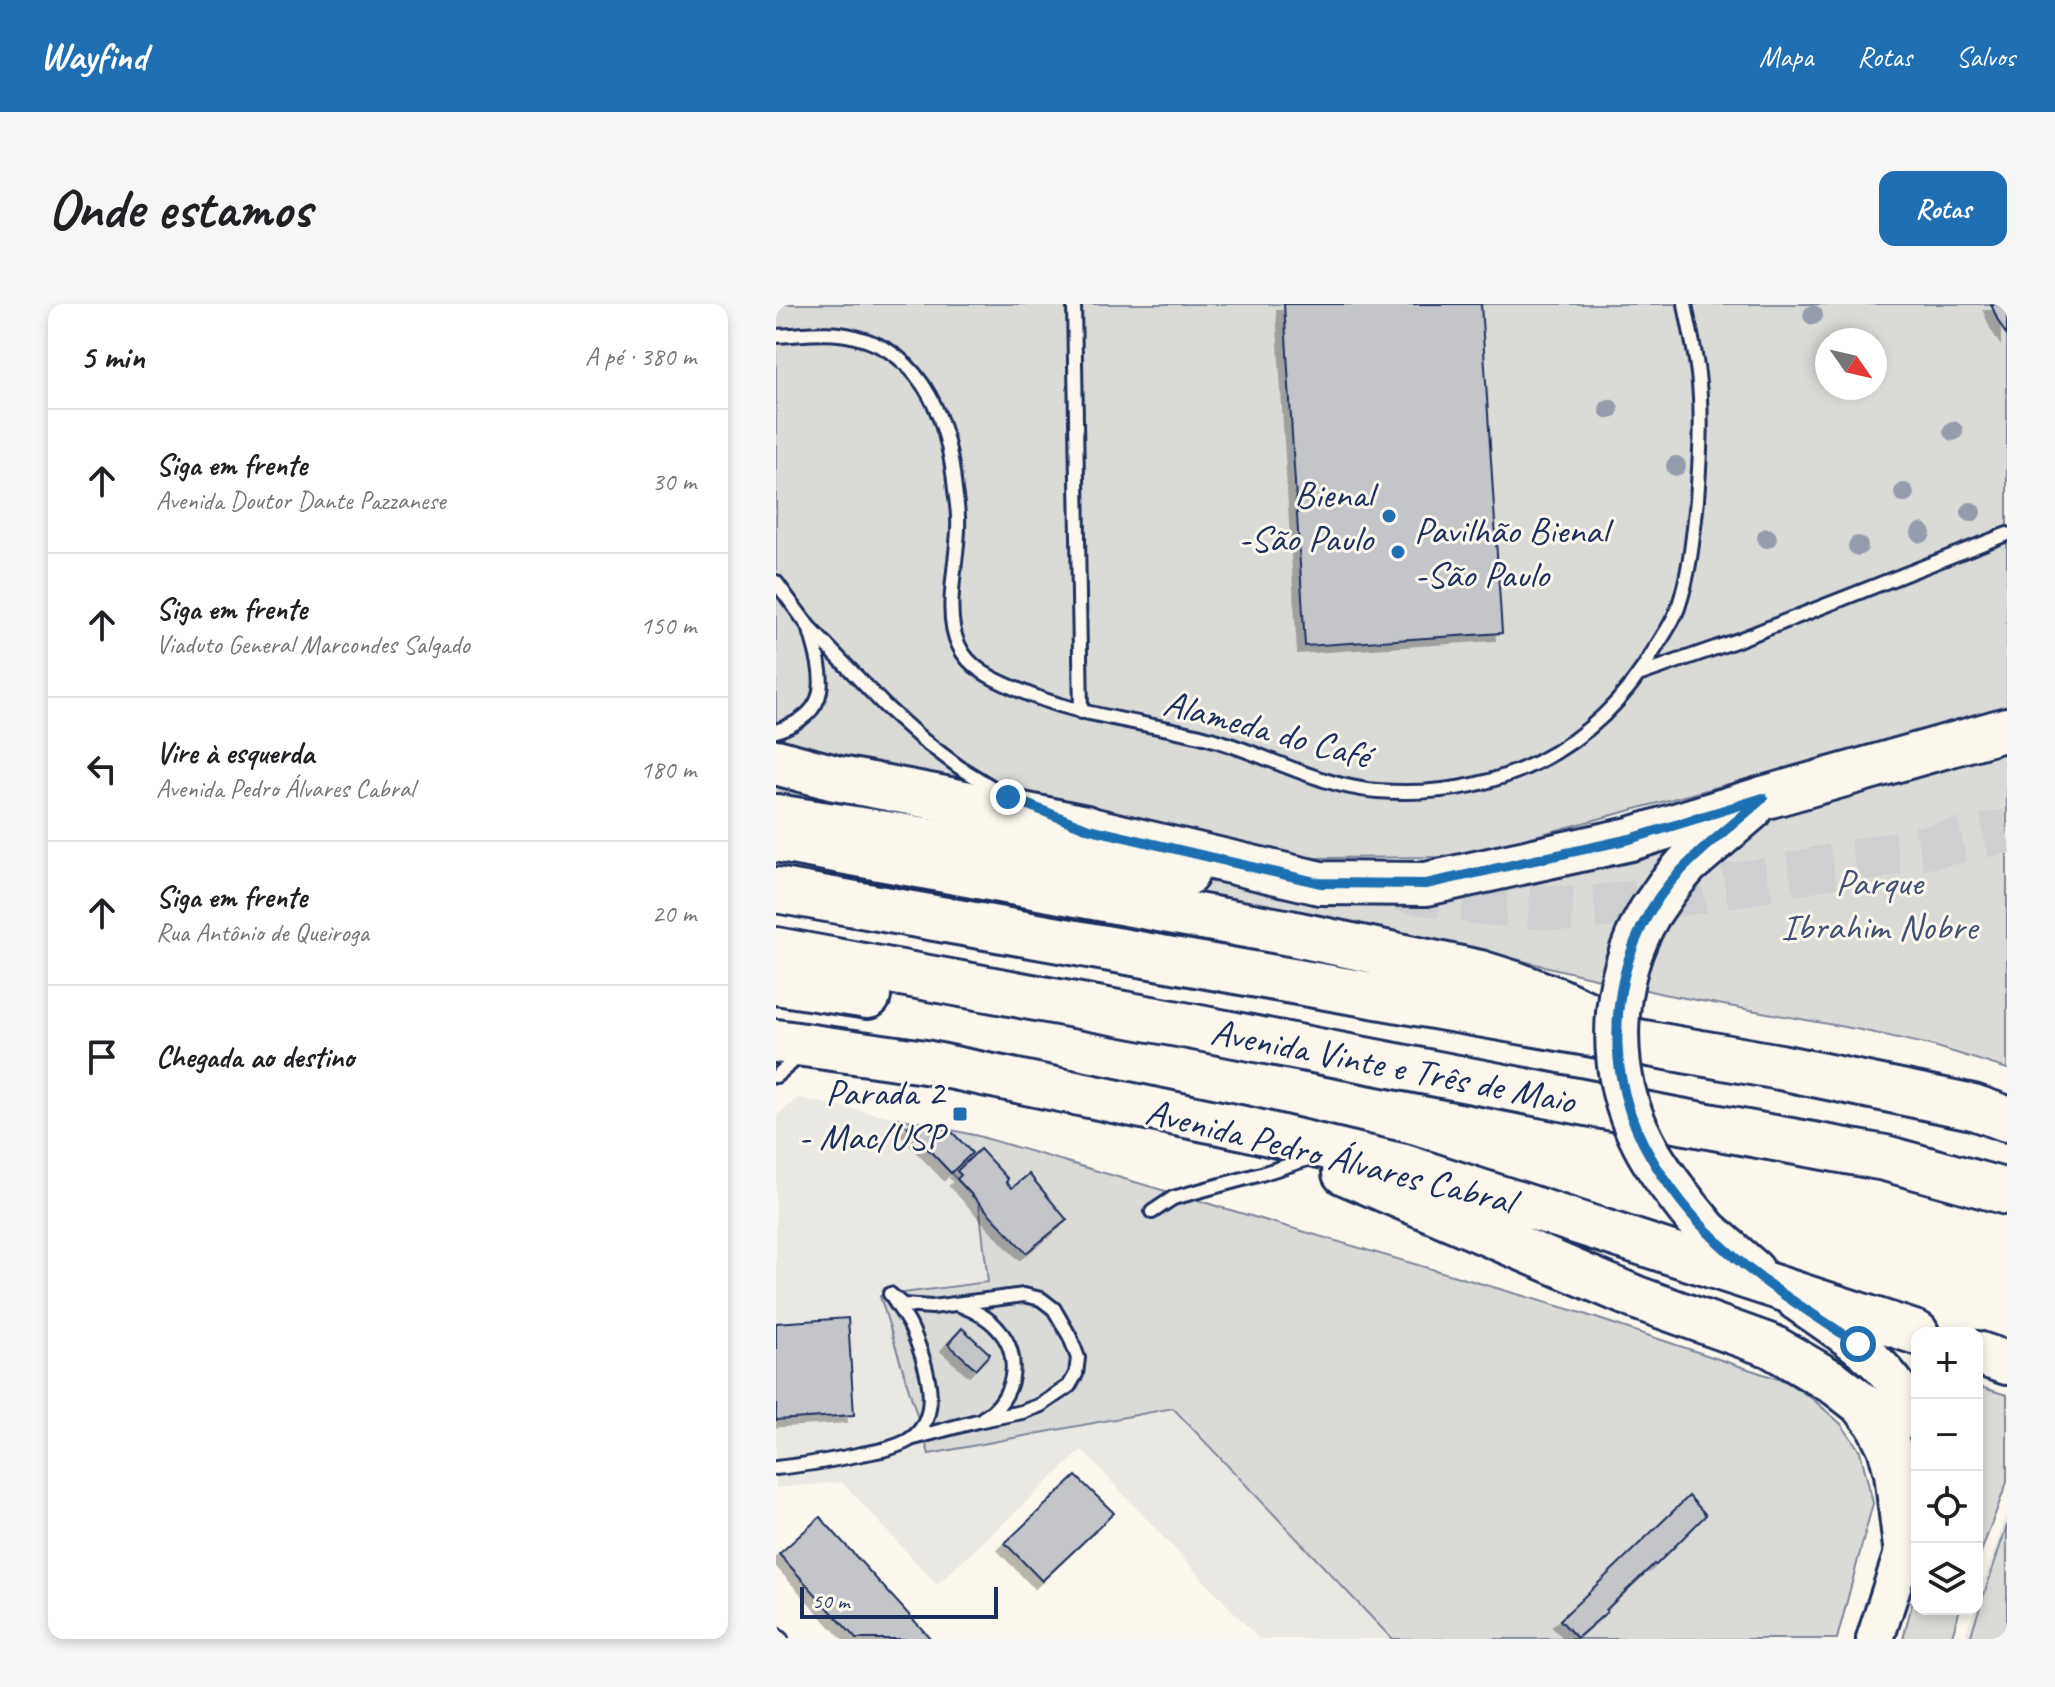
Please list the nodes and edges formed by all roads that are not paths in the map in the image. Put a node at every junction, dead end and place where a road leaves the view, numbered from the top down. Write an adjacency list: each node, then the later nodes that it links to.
1 (1074, 304): 8 (lane)
2 (1685, 304): 7 (lane, Alameda do Café)
3 (776, 336): 8 (lane, Alameda do Café)
4 (2007, 534): 7 (lane)
5 (776, 582): 6 (lane)
6 (809, 627): 10 (lane); 14 (lane)
7 (1641, 674): 8 (lane, Alameda do Café)
8 (1081, 712)
9 (2007, 729): 12 (main road)
10 (776, 731)
11 (776, 762): 14 (highway)
12 (1763, 798): 16 (main road); 29 (main road, bridge)
13 (776, 816): 16 (main road)
14 (1086, 828): 16 (main road)
15 (776, 839): 22 (highway)
16 (1320, 883)
17 (776, 890): 22 (highway, Avenida Vinte e Três de Maio)
18 (776, 950): 20 (highway, Avenida Vinte e Três de Maio)
19 (776, 982): 20 (highway)
20 (1189, 1026): 27 (highway, Avenida Vinte e Três de Maio)
21 (793, 1044): 23 (lane); 25 (main road, Avenida Pedro Álvares Cabral)
22 (1658, 1047): 24 (highway, Avenida Vinte e Três de Maio)
23 (776, 1076)
24 (2007, 1119)
25 (1244, 1128): 26 (main road); 29 (main road, Avenida Pedro Álvares Cabral)
26 (1311, 1158): 28 (lane); 38 (main road)
27 (2007, 1192)
28 (1152, 1212)
29 (1768, 1284): 31 (main road, Avenida Pedro Álvares Cabral); 34 (street)
30 (957, 1304): 35 (lane); 35 (lane); 36 (lane)
31 (1911, 1331)
32 (1983, 1355): 33 (main road)
33 (2007, 1363)
34 (1911, 1408)
35 (977, 1421): 36 (lane)
36 (910, 1439): 37 (lane)
37 (776, 1468)
38 (1911, 1529): 41 (street)
39 (776, 1635): 40 (lane)
40 (781, 1639)
41 (1875, 1639)

